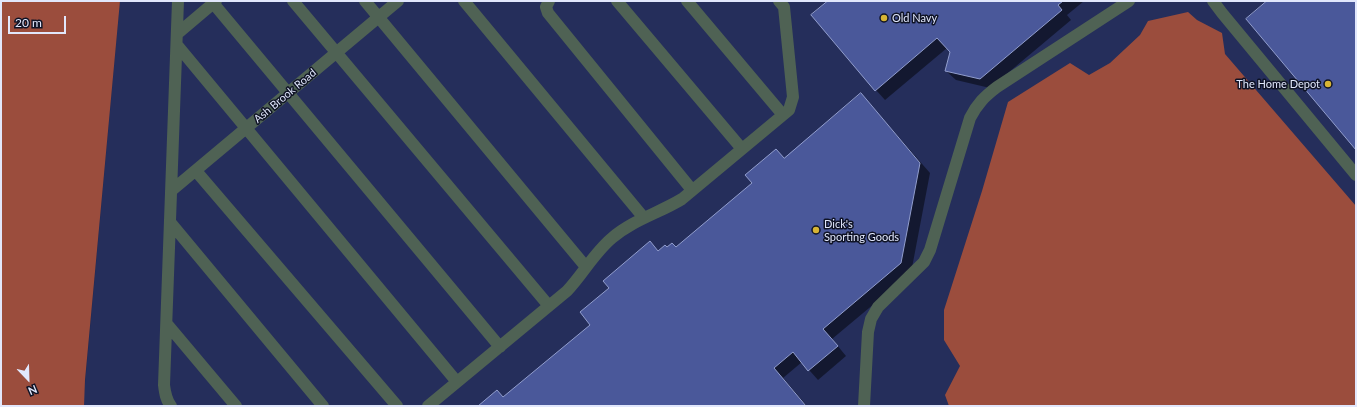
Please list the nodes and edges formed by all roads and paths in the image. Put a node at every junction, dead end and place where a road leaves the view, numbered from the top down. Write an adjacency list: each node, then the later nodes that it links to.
1 (178, 1): 14 (street)
2 (293, 1): 15 (street)
3 (365, 1): 13 (street)
4 (398, 1): 13 (street, Ash Brook Road)
5 (464, 1): 24 (street)
6 (549, 1): 22 (street)
7 (617, 1): 19 (street)
8 (687, 1): 17 (street)
9 (1129, 1): 36 (street)
10 (1214, 1): 21 (street)
11 (215, 2): 14 (street); 16 (street)
12 (785, 3): 17 (street)
13 (378, 17): 15 (street, Ash Brook Road); 26 (street)
14 (177, 39): 18 (street); 23 (street)
15 (336, 53): 16 (street, Ash Brook Road); 27 (street)
16 (288, 94): 18 (street, Ash Brook Road); 29 (street)
17 (782, 115): 19 (street)
18 (246, 128): 20 (street, Ash Brook Road); 30 (street)
19 (742, 149): 22 (street)
20 (196, 171): 23 (street, Ash Brook Road); 34 (street)
21 (1356, 175)
22 (692, 190): 24 (street)
23 (171, 191): 25 (street)
24 (644, 218): 26 (street)
25 (170, 222): 28 (street); 33 (street)
26 (586, 267): 27 (street)
27 (549, 306): 29 (street)
28 (167, 324): 31 (street); 32 (street)
29 (500, 347): 30 (street)
30 (457, 382): 35 (street)
31 (171, 406)
32 (236, 406)
33 (323, 406)
34 (397, 406)
35 (428, 406)
36 (864, 406)

